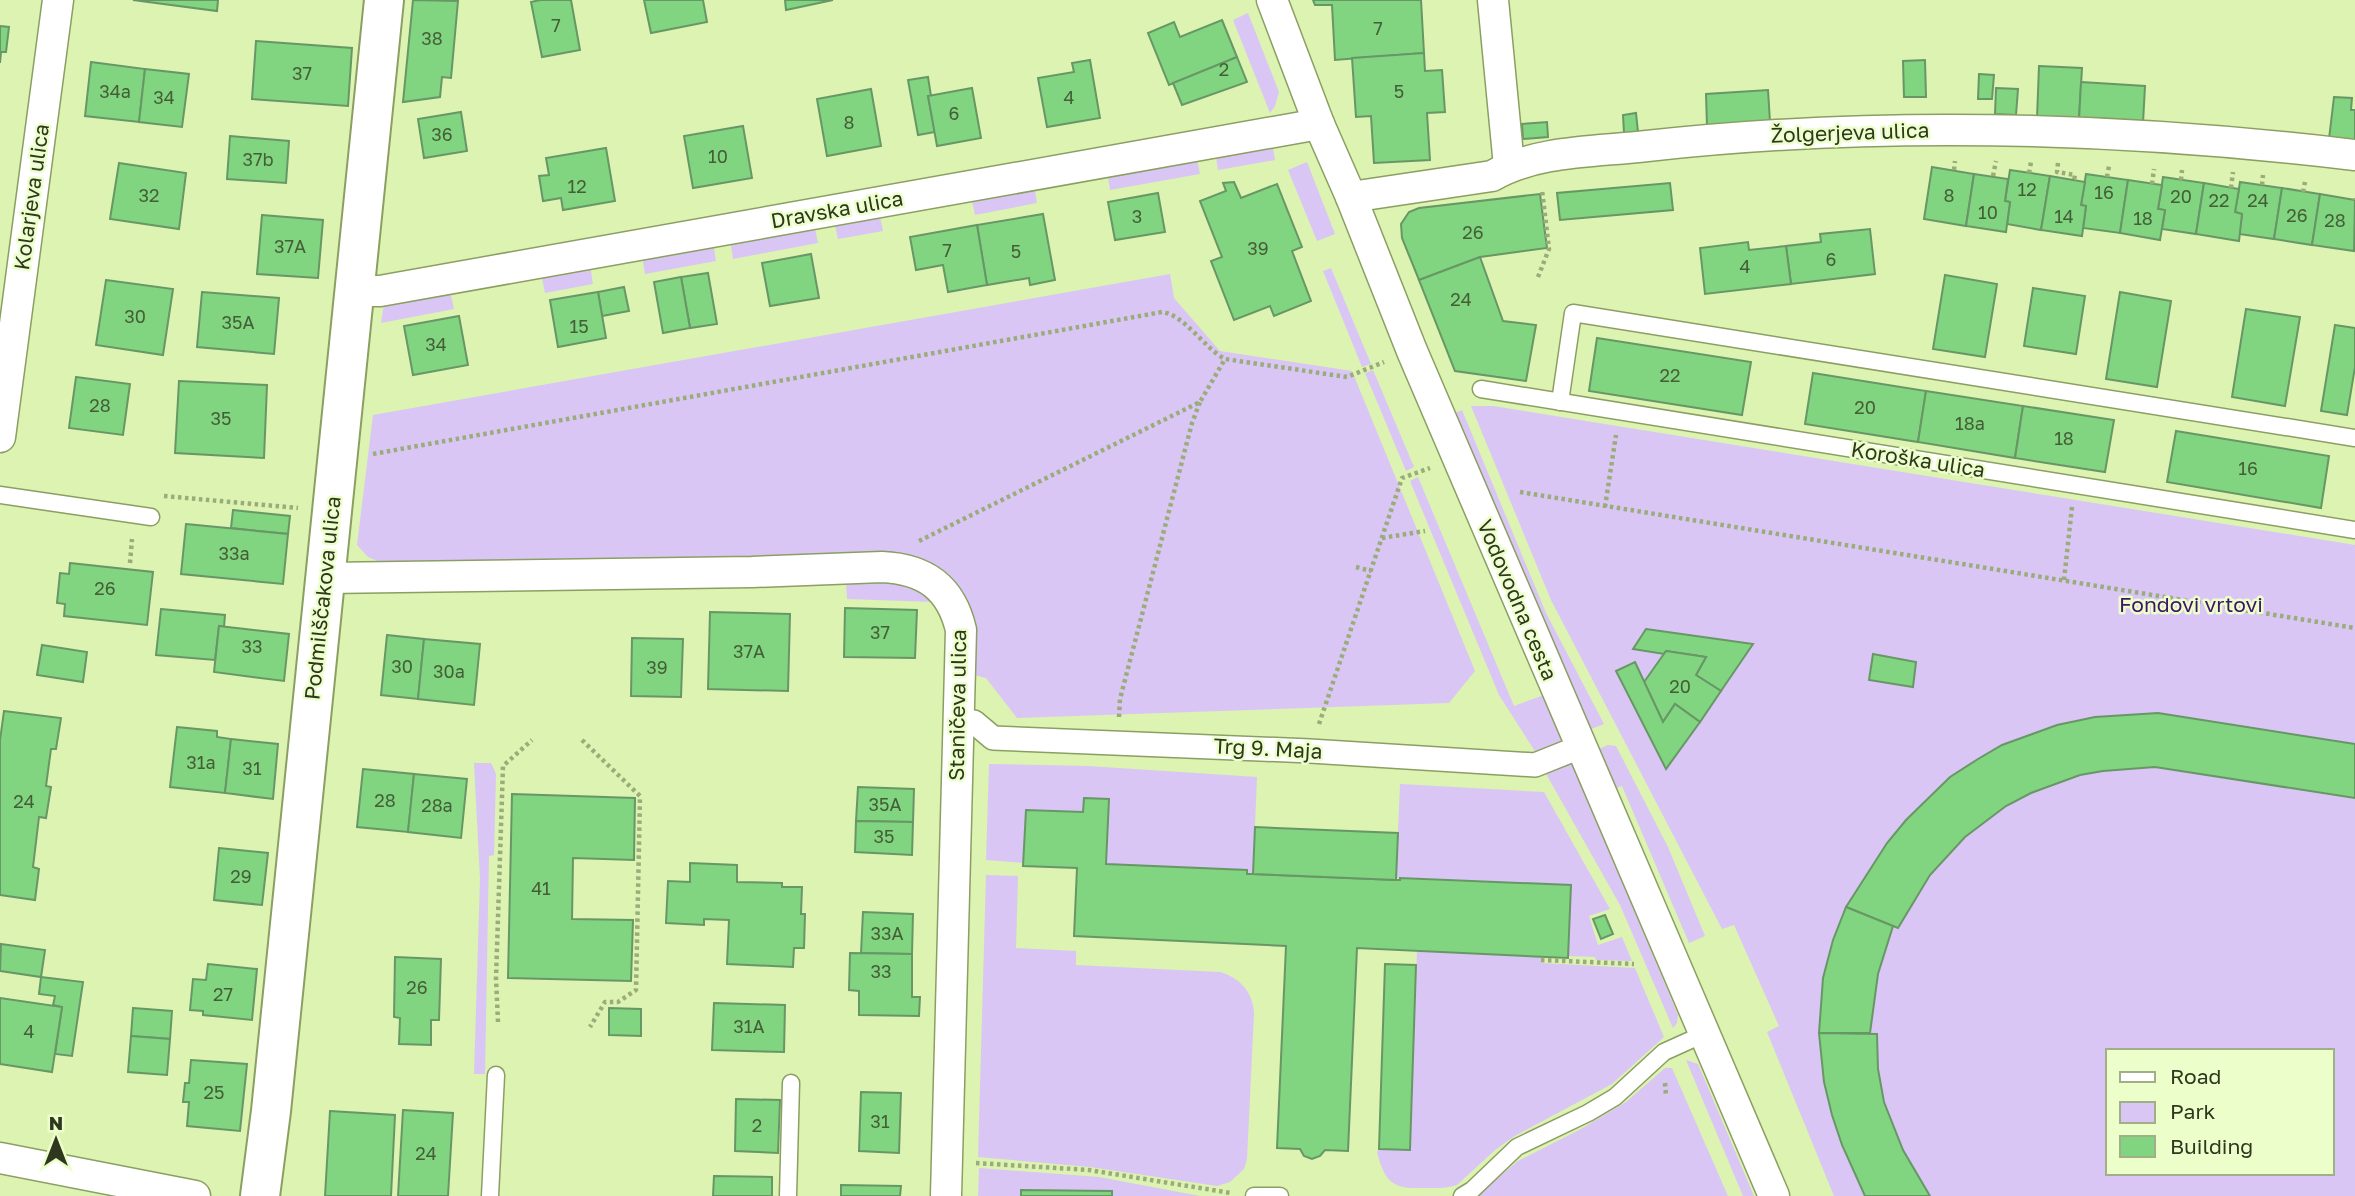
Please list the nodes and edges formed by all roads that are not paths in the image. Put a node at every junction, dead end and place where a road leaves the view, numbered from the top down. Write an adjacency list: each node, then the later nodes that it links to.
1 (58, 0): 12 (street, Kolarjeva ulica)
2 (384, 0): 9 (street, Podmilščakova ulica)
3 (1272, 0): 5 (street, Vodovodna cesta)
4 (1493, 0): 7 (street)
5 (1319, 124): 8 (street, Vodovodna cesta); 9 (street, Dravska ulica)
6 (2355, 155): 7 (street, Žolgerjeva ulica)
7 (1510, 166): 8 (street, Žolgerjeva ulica)
8 (1351, 197): 19 (street, Vodovodna cesta)
9 (354, 291): 17 (street, Podmilščakova ulica)
10 (1481, 389): 11 (lane, Koroška ulica)
11 (1560, 402): 13 (lane); 16 (lane, Koroška ulica)
12 (0, 437)
13 (2355, 438)
14 (0, 495): 15 (lane)
15 (151, 517)
16 (2355, 530)
17 (326, 578): 18 (street, Staničeva ulica); 25 (street, Podmilščakova ulica)
18 (958, 722): 19 (street, Trg 9. Maja); 28 (street, Staničeva ulica)
19 (1580, 747): 20 (street, Vodovodna cesta)
20 (1706, 1033): 31 (lane); 32 (street, Vodovodna cesta)
21 (496, 1075): 26 (lane)
22 (791, 1083): 27 (lane)
23 (0, 1158): 24 (street)
24 (195, 1196)
25 (260, 1196)
26 (490, 1196)
27 (788, 1196)
28 (946, 1196)
29 (1254, 1196): 30 (lane)
30 (1280, 1196)
31 (1462, 1196)
32 (1774, 1196)

